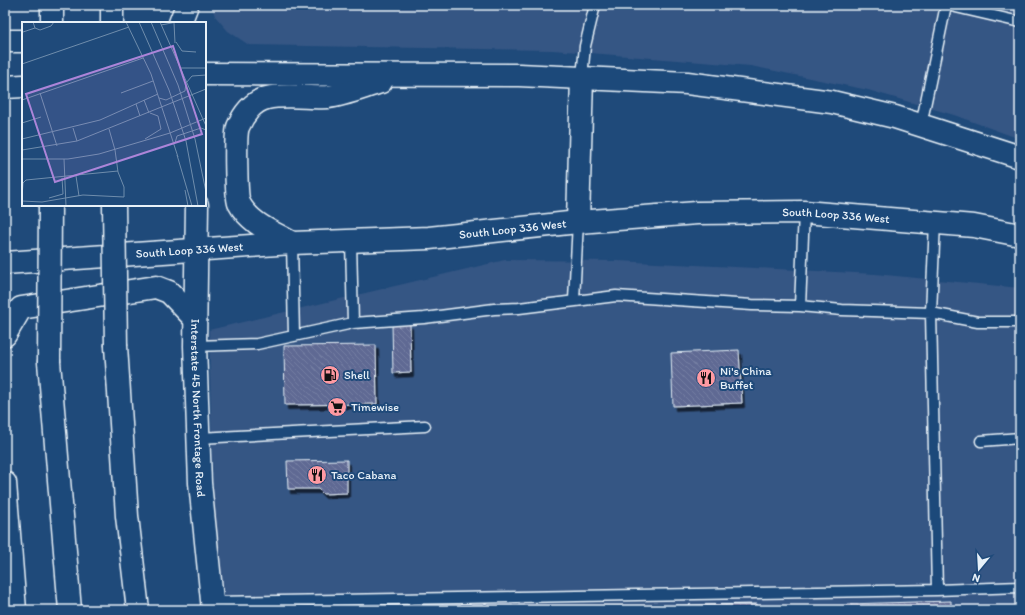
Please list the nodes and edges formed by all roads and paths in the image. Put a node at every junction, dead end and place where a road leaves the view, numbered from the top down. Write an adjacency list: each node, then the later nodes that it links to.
1 (52, 5): 8 (main road)
2 (112, 5): 9 (main road)
3 (187, 5): 10 (main road)
4 (197, 5): 11 (main road)
5 (595, 5): 17 (lane)
6 (946, 5): 7 (lane); 20 (lane)
7 (969, 8): 12 (lane)
8 (52, 22)
9 (112, 22)
10 (180, 22)
11 (197, 22)
12 (1020, 22)
13 (5, 41): 14 (main road)
14 (22, 41)
15 (206, 74): 16 (main road)
16 (405, 75): 17 (main road); 30 (main road)
17 (582, 77): 20 (main road); 26 (main road)
18 (22, 86): 19 (main road)
19 (5, 88)
20 (921, 125): 21 (main road)
21 (1020, 157)
22 (50, 206): 51 (main road, bridge)
23 (114, 206): 52 (main road, bridge)
24 (197, 206): 31 (main road, Interstate 45 North Frontage Road)
25 (804, 212): 26 (main road, South Loop 336 West); 27 (main road, South Loop 336 West); 34 (lane)
26 (578, 222): 29 (main road, South Loop 336 West); 33 (lane)
27 (935, 222): 28 (main road, South Loop 336 West); 35 (lane)
28 (1020, 235)
29 (351, 242): 30 (main road, South Loop 336 West); 38 (lane)
30 (292, 243): 31 (main road, South Loop 336 West); 40 (lane)
31 (196, 250): 32 (main road, South Loop 336 West); 36 (main road, Interstate 45 North Frontage Road)
32 (5, 263)
33 (574, 300): 34 (lane); 38 (lane)
34 (800, 306): 35 (lane)
35 (931, 313): 37 (lane); 48 (lane)
36 (194, 318): 39 (main road); 41 (main road, Interstate 45 North Frontage Road)
37 (1020, 322)
38 (354, 323): 40 (lane)
39 (5, 335)
40 (294, 336): 41 (lane)
41 (195, 346): 43 (main road, Interstate 45 North Frontage Road)
42 (425, 426): 43 (lane)
43 (198, 438): 49 (main road, Interstate 45 North Frontage Road)
44 (1020, 438): 45 (lane)
45 (981, 441)
46 (5, 483): 50 (main road)
47 (1020, 588): 48 (lane)
48 (937, 590): 49 (lane)
49 (213, 606)
50 (14, 610)
51 (70, 610)
52 (138, 610)

